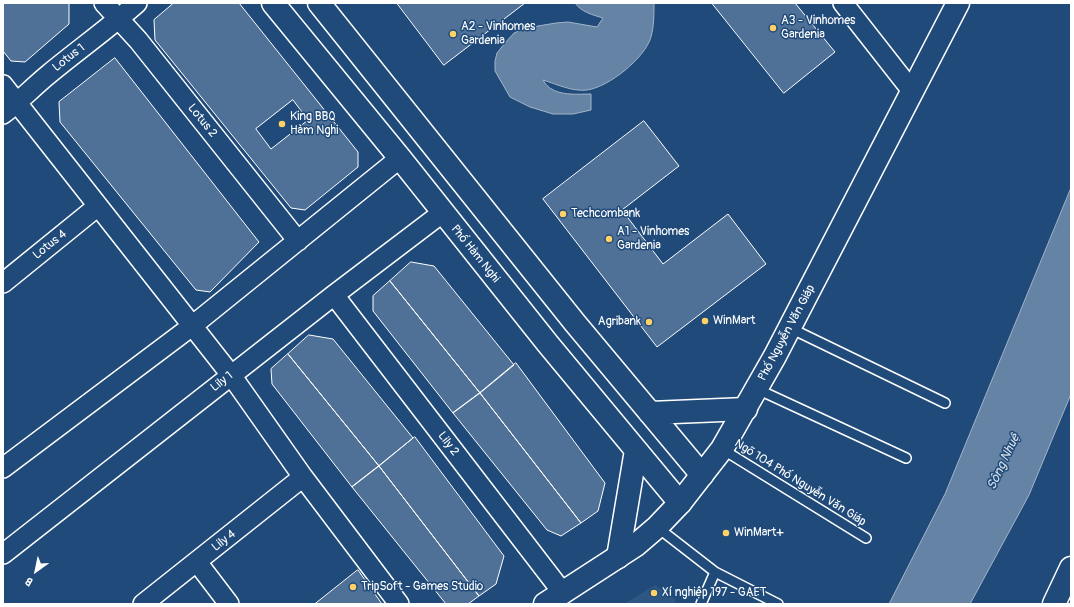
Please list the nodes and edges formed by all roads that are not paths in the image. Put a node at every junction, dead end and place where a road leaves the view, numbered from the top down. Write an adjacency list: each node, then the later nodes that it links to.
1 (104, 3): 7 (street, Lotus 2)
2 (137, 3): 7 (street, Lotus 1)
3 (273, 3): 11 (main road, Phố Hàm Nghi)
4 (319, 3): 23 (main road)
5 (843, 3): 9 (street)
6 (958, 3): 9 (main road, Phố Nguyễn Văn Giáp)
7 (119, 20): 10 (street, Lotus 1); 14 (street, Lotus 2)
8 (3, 85): 10 (street)
9 (912, 91): 18 (main road, Phố Nguyễn Văn Giáp)
10 (10, 109): 12 (street)
11 (400, 158): 13 (main road, Phố Hàm Nghi); 14 (street)
12 (98, 206): 15 (street, Lotus 4); 17 (street)
13 (442, 213): 16 (street, Lily 1); 25 (main road, Phố Hàm Nghi)
14 (298, 242): 17 (street)
15 (3, 283)
16 (334, 295): 19 (street, Lily 1); 38 (street, Lily 2)
17 (192, 326): 19 (street); 27 (street)
18 (790, 328): 20 (main road, Phố Nguyễn Văn Giáp); 21 (lane)
19 (231, 375): 29 (street); 33 (street, Lily 1)
20 (757, 389): 22 (main road, Phố Nguyễn Văn Giáp); 26 (lane)
21 (945, 403)
22 (746, 410): 23 (main road); 24 (main road, Phố Nguyễn Văn Giáp)
23 (650, 413): 28 (main road)
24 (722, 449): 28 (main road, Phố Nguyễn Văn Giáp); 32 (lane, Ngõ 104 Phố Nguyễn Văn Giáp)
25 (636, 450): 30 (main road, Phố Hàm Nghi); 34 (main road)
26 (906, 458)
27 (3, 468)
28 (702, 475): 30 (main road, Phố Nguyễn Văn Giáp)
29 (303, 477): 35 (street, Lily 4); 42 (street)
30 (680, 503): 31 (main road, Phố Nguyễn Văn Giáp)
31 (657, 527): 34 (main road, Phố Nguyễn Văn Giáp); 37 (lane)
32 (866, 538)
33 (3, 554)
34 (618, 556): 38 (main road, Phố Nguyễn Văn Giáp)
35 (197, 562): 40 (street, Lily 4); 41 (street)
36 (1071, 568): 45 (main road)
37 (715, 572): 39 (lane); 43 (lane)
38 (554, 599)
39 (765, 601): 44 (lane)
40 (143, 604)
41 (229, 604)
42 (399, 604)
43 (701, 604)
44 (778, 604)
45 (1054, 604)

